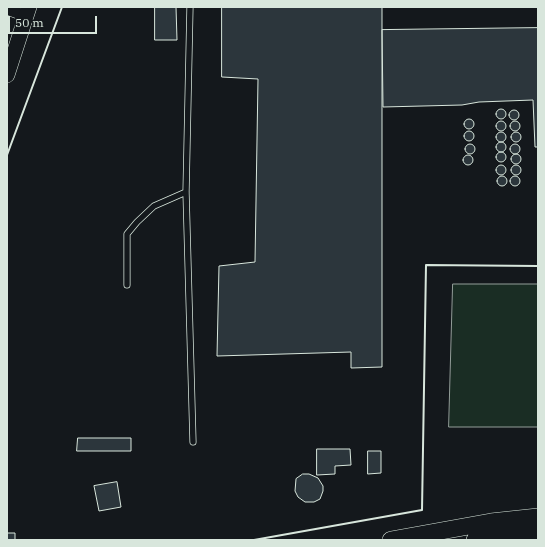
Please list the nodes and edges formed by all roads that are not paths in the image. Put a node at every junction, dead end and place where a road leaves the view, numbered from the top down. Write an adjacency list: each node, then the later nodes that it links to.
1 (190, 7): 5 (lane)
2 (7, 9): 3 (street)
3 (27, 12): 4 (main road)
4 (7, 75)
5 (186, 192): 6 (lane); 7 (lane)
6 (127, 285)
7 (193, 442)
8 (538, 517): 10 (main road)
9 (538, 531): 11 (main road)
10 (391, 540)
11 (475, 540)

